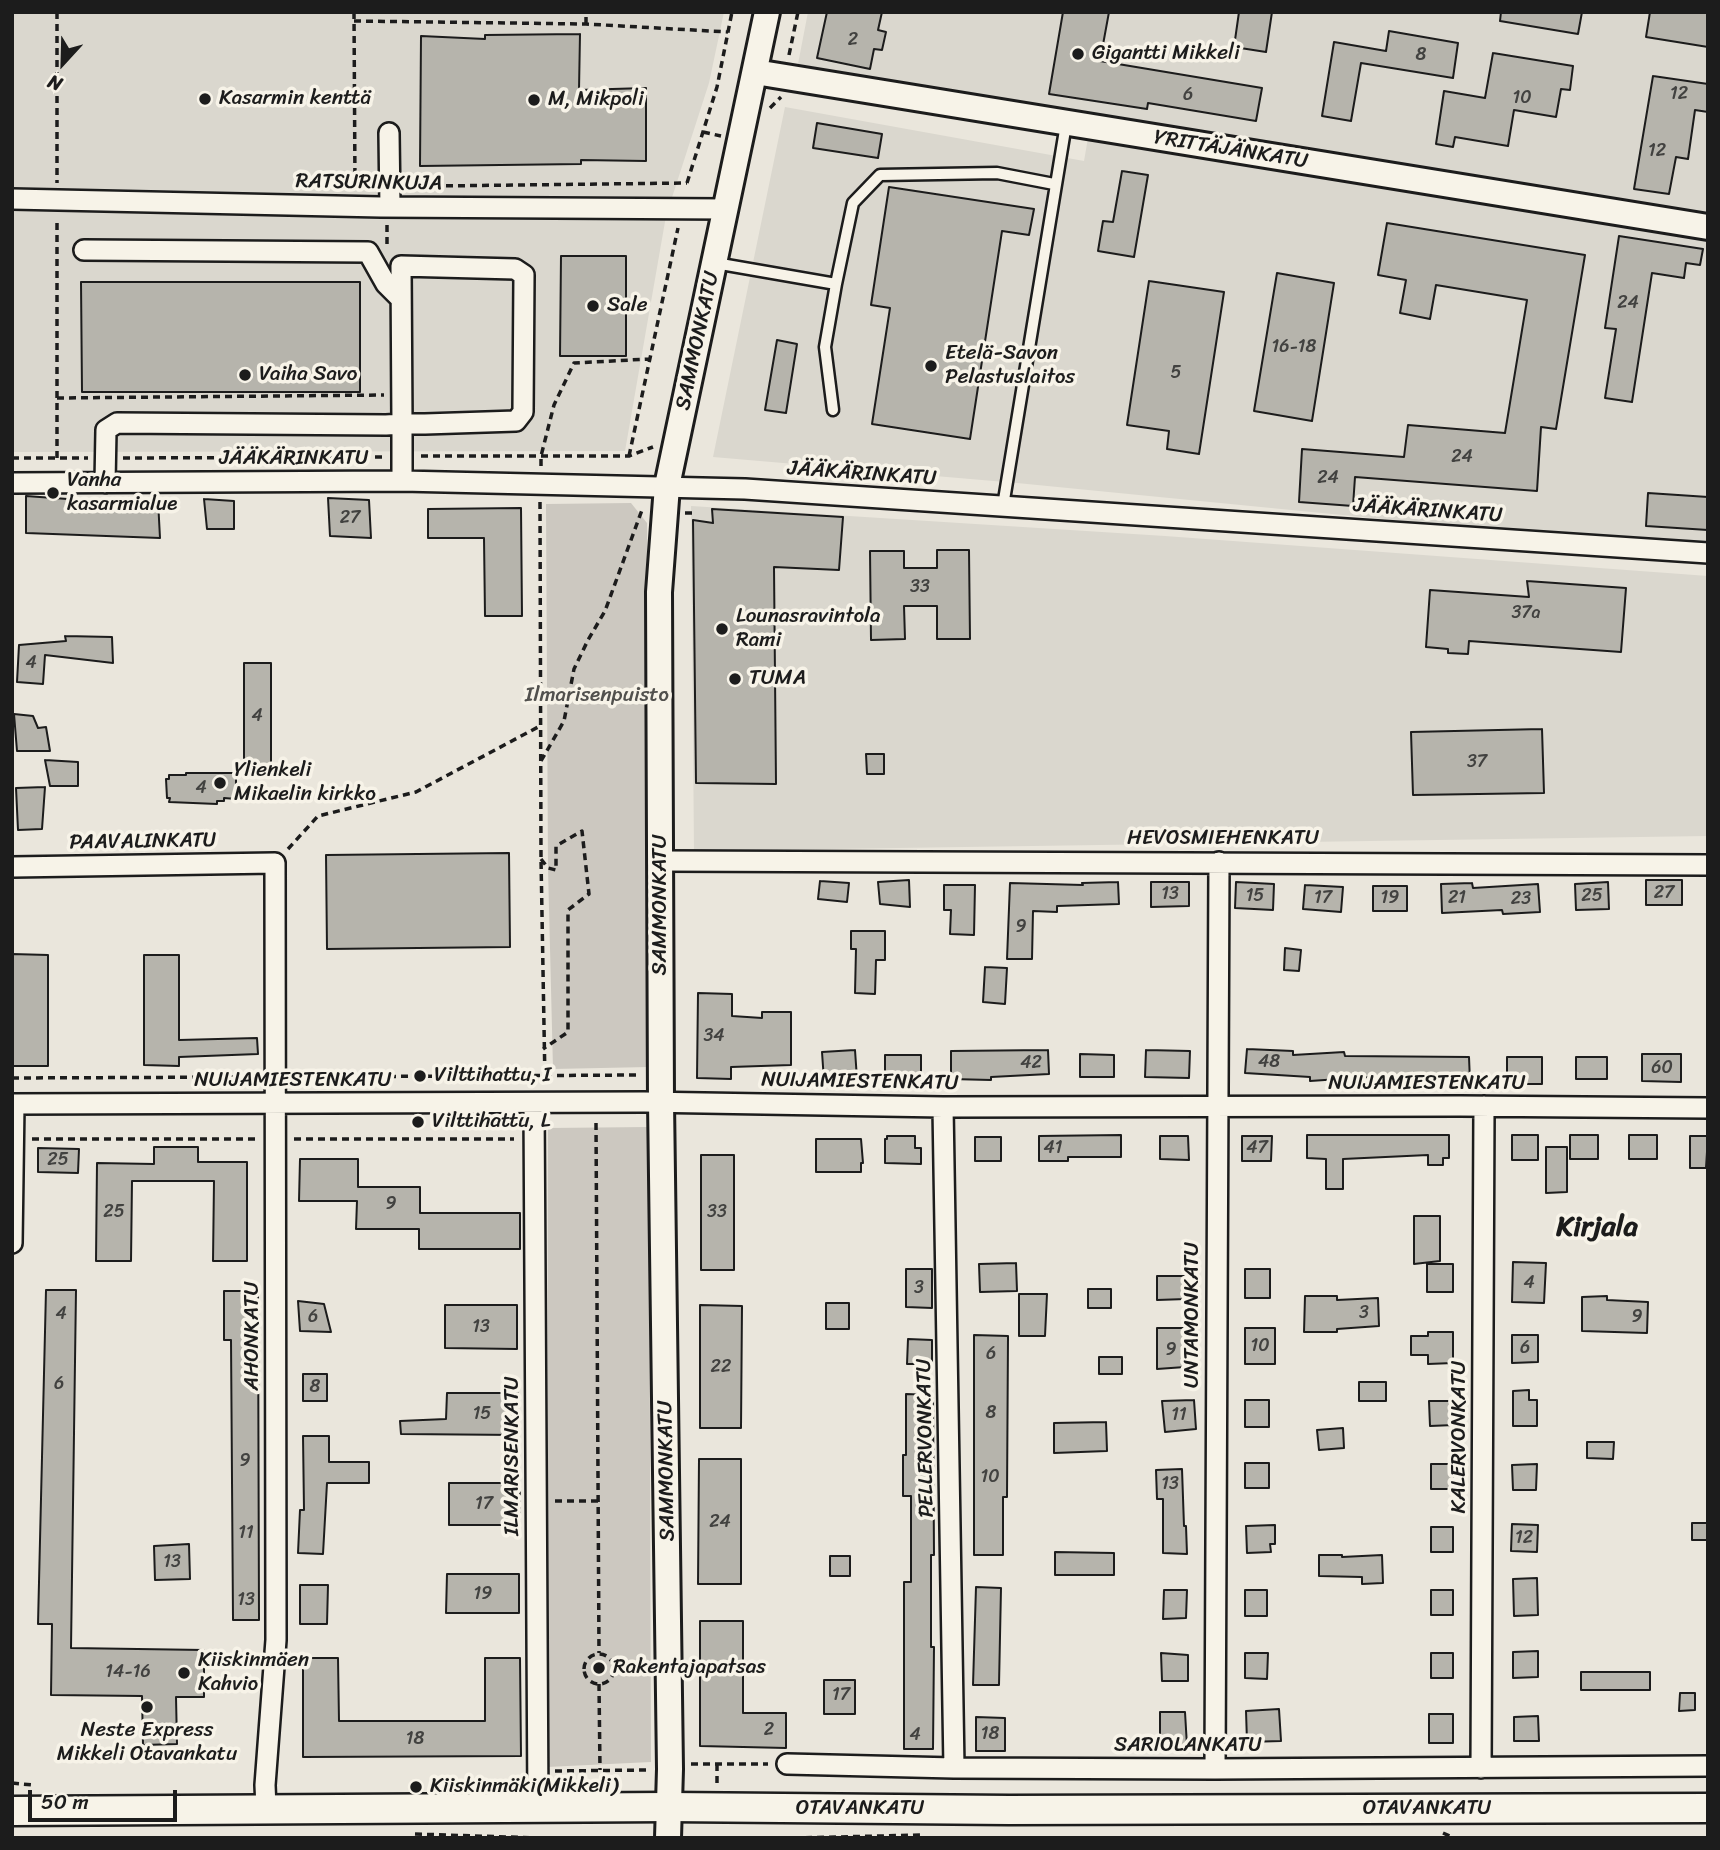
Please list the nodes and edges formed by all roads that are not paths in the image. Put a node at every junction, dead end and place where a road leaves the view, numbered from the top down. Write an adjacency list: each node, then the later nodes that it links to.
1 (767, 12): 2 (street, SAMMONKATU)
2 (755, 72): 3 (street, YRITTÄJÄNKATU); 8 (street, SAMMONKATU)
3 (1066, 123): 5 (lane); 9 (street, YRITTÄJÄNKATU)
4 (390, 133): 7 (street)
5 (1054, 184): 12 (lane); 20 (lane)
6 (12, 199): 7 (street, RATSURINKUJA)
7 (390, 207): 8 (street, RATSURINKUJA)
8 (726, 209): 11 (street, SAMMONKATU)
9 (1708, 227)
10 (84, 250): 13 (street)
11 (715, 263): 12 (lane); 19 (street, SAMMONKATU)
12 (836, 284): 14 (lane)
13 (401, 299): 15 (street); 15 (street)
14 (833, 410)
15 (402, 424): 16 (street); 18 (street)
16 (402, 481): 18 (street, JÄÄKÄRINKATU); 19 (street, JÄÄKÄRINKATU)
17 (12, 483): 18 (street, JÄÄKÄRINKATU)
18 (105, 483)
19 (667, 486): 20 (street, JÄÄKÄRINKATU); 22 (street, SAMMONKATU)
20 (1003, 506): 21 (street, JÄÄKÄRINKATU)
21 (1708, 553)
22 (662, 861): 23 (street, HEVOSMIEHENKATU); 27 (street, SAMMONKATU)
23 (1219, 862): 25 (street, HEVOSMIEHENKATU); 33 (street, UNTAMONKATU)
24 (275, 863): 26 (street, PAAVALINKATU); 30 (street, AHONKATU)
25 (1708, 865)
26 (12, 867)
27 (662, 1102): 28 (street, NUIJAMIESTENKATU); 32 (street, NUIJAMIESTENKATU); 41 (street, SAMMONKATU)
28 (534, 1103): 30 (street, NUIJAMIESTENKATU); 44 (street, ILMARISENKATU)
29 (13, 1104): 30 (street, NUIJAMIESTENKATU); 35 (street)
30 (274, 1104): 42 (street, AHONKATU)
31 (1484, 1106): 33 (street, NUIJAMIESTENKATU); 34 (street, NUIJAMIESTENKATU); 39 (street, KALERVONKATU)
32 (943, 1107): 33 (street, NUIJAMIESTENKATU); 38 (street, PELLERVONKATU)
33 (1217, 1107): 40 (street, UNTAMONKATU)
34 (1708, 1108)
35 (12, 1243)
36 (787, 1764): 38 (street, SARIOLANKATU)
37 (1708, 1766): 39 (street, SARIOLANKATU)
38 (954, 1768): 40 (street, SARIOLANKATU)
39 (1481, 1768): 40 (street, SARIOLANKATU)
40 (1214, 1769)
41 (669, 1807): 43 (main road, OTAVANKATU); 44 (main road, OTAVANKATU); 46 (street, SAMMONKATU)
42 (266, 1808): 44 (main road, OTAVANKATU); 45 (main road, OTAVANKATU)
43 (1708, 1808)
44 (538, 1809)
45 (12, 1811)
46 (668, 1838)

